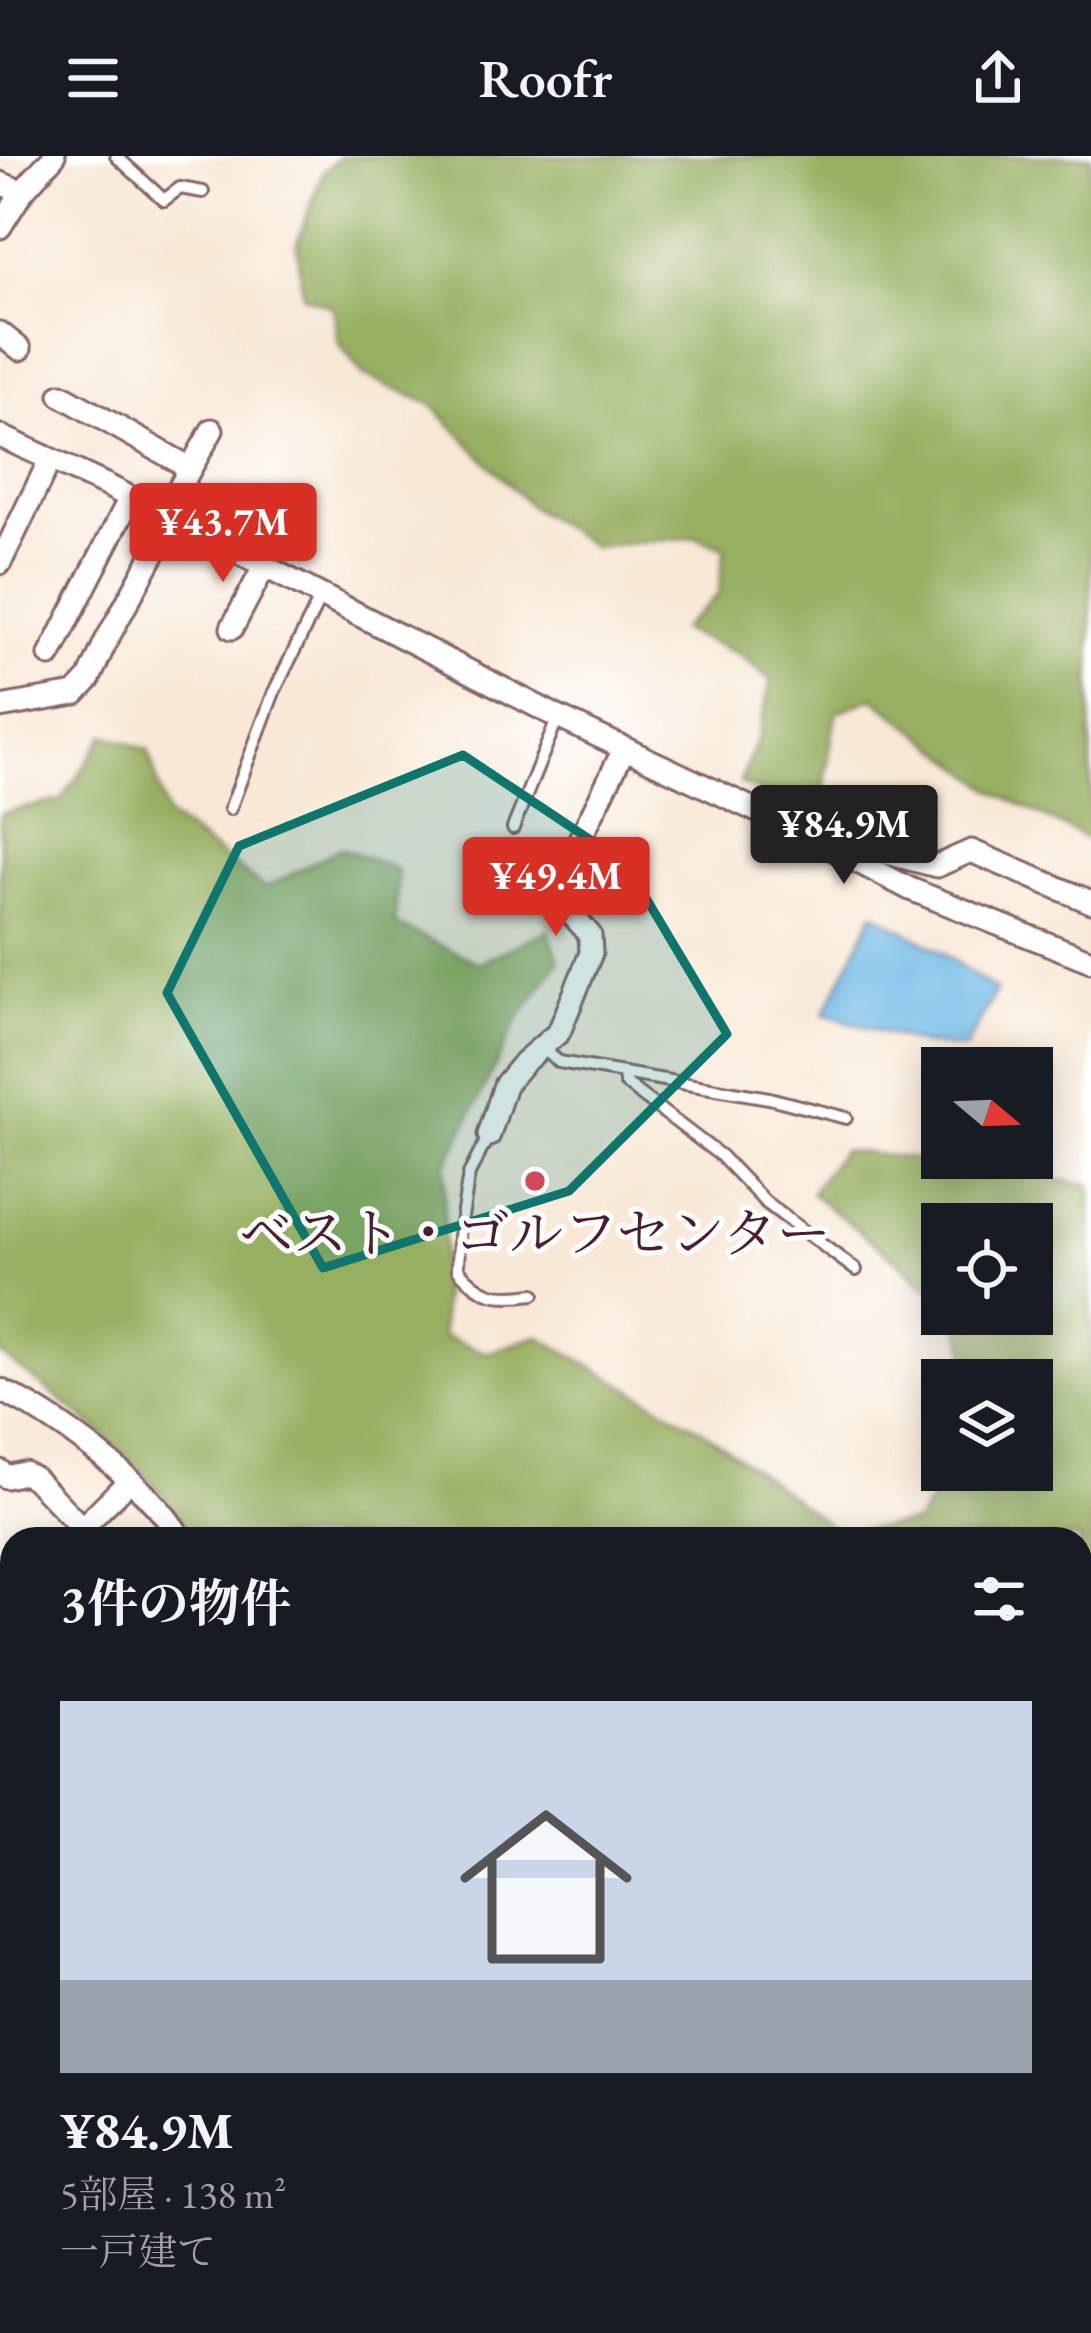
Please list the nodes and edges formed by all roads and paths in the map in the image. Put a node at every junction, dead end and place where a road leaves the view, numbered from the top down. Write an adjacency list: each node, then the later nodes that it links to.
1 (54, 156): 6 (street)
2 (116, 156): 4 (lane)
3 (142, 156): 4 (lane)
4 (130, 169): 7 (lane)
5 (0, 183): 6 (street)
6 (22, 192): 8 (street)
7 (202, 192)
8 (0, 227)
9 (0, 333): 10 (street)
10 (20, 349)
11 (61, 395): 15 (street)
12 (212, 430): 15 (street)
13 (0, 436): 14 (street)
14 (50, 460): 16 (street); 18 (street)
15 (190, 468): 17 (street)
16 (130, 498): 17 (street); 22 (street)
17 (168, 517): 19 (street); 23 (street)
18 (0, 563)
19 (264, 567): 20 (street); 21 (street)
20 (322, 596): 24 (street); 26 (lane)
21 (232, 628)
22 (50, 655)
23 (0, 707)
24 (558, 717): 25 (street); 27 (lane)
25 (624, 749): 28 (street); 31 (street)
26 (230, 809)
27 (513, 827)
28 (822, 843): 29 (street); 30 (street)
29 (1091, 902)
30 (1091, 962)
31 (542, 1048): 32 (lane); 34 (street)
32 (624, 1072): 33 (lane); 35 (lane)
33 (846, 1118)
34 (488, 1135): 36 (lane)
35 (856, 1270)
36 (534, 1294)
37 (0, 1390): 39 (street)
38 (0, 1471): 40 (street)
39 (129, 1481): 41 (street); 42 (street)
40 (72, 1527)
41 (83, 1527)
42 (173, 1527)

